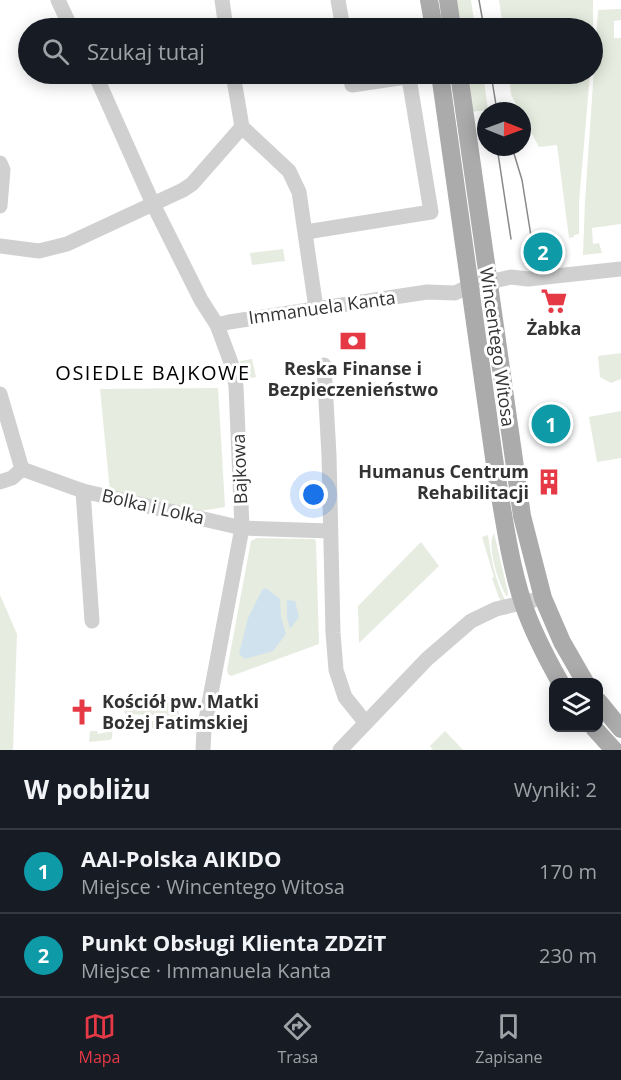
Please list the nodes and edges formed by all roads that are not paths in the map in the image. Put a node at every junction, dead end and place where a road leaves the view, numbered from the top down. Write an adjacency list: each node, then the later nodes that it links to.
1 (222, 0): 7 (street)
2 (338, 0): 8 (street)
3 (429, 0): 9 (main road)
4 (448, 0): 10 (main road)
5 (64, 2): 6 (street)
6 (68, 18)
7 (225, 18)
8 (341, 18)
9 (432, 18)
10 (451, 18)
11 (99, 84): 18 (street, Bajkowa)
12 (235, 84): 16 (street)
13 (410, 84): 20 (street)
14 (441, 84): 24 (main road, Wincentego Witosa)
15 (460, 84): 23 (main road, Wincentego Witosa)
16 (242, 127): 18 (street); 20 (street)
17 (0, 163): 19 (street)
18 (153, 204): 21 (street); 26 (street, Bajkowa)
19 (0, 206)
20 (306, 232): 25 (street)
21 (0, 246)
22 (621, 269): 23 (street, Immanuela Kanta)
23 (488, 283): 24 (street, Immanuela Kanta); 34 (main road, Wincentego Witosa)
24 (470, 286): 25 (street, Immanuela Kanta); 35 (main road, Wincentego Witosa)
25 (316, 308): 26 (street, Immanuela Kanta)
26 (217, 325): 32 (street, Bajkowa)
27 (324, 365): 33 (street)
28 (0, 394): 29 (street)
29 (22, 469): 30 (street); 31 (street, Bolka i Lolka)
30 (0, 482)
31 (83, 490): 32 (street, Bolka i Lolka); 36 (street, Bolka i Lolka)
32 (242, 528): 33 (street, Bolka i Lolka); 44 (street, Bajkowa)
33 (330, 531): 40 (street)
34 (543, 598): 35 (street); 38 (main road, Wincentego Witosa)
35 (523, 602): 37 (main road, Wincentego Witosa); 40 (street)
36 (92, 621)
37 (558, 678)
38 (583, 678)
39 (603, 707): 41 (main road)
40 (365, 722): 45 (street)
41 (621, 729)
42 (597, 732): 46 (street)
43 (598, 732): 47 (main road)
44 (203, 750)
45 (340, 750)
46 (602, 750)
47 (614, 750)

